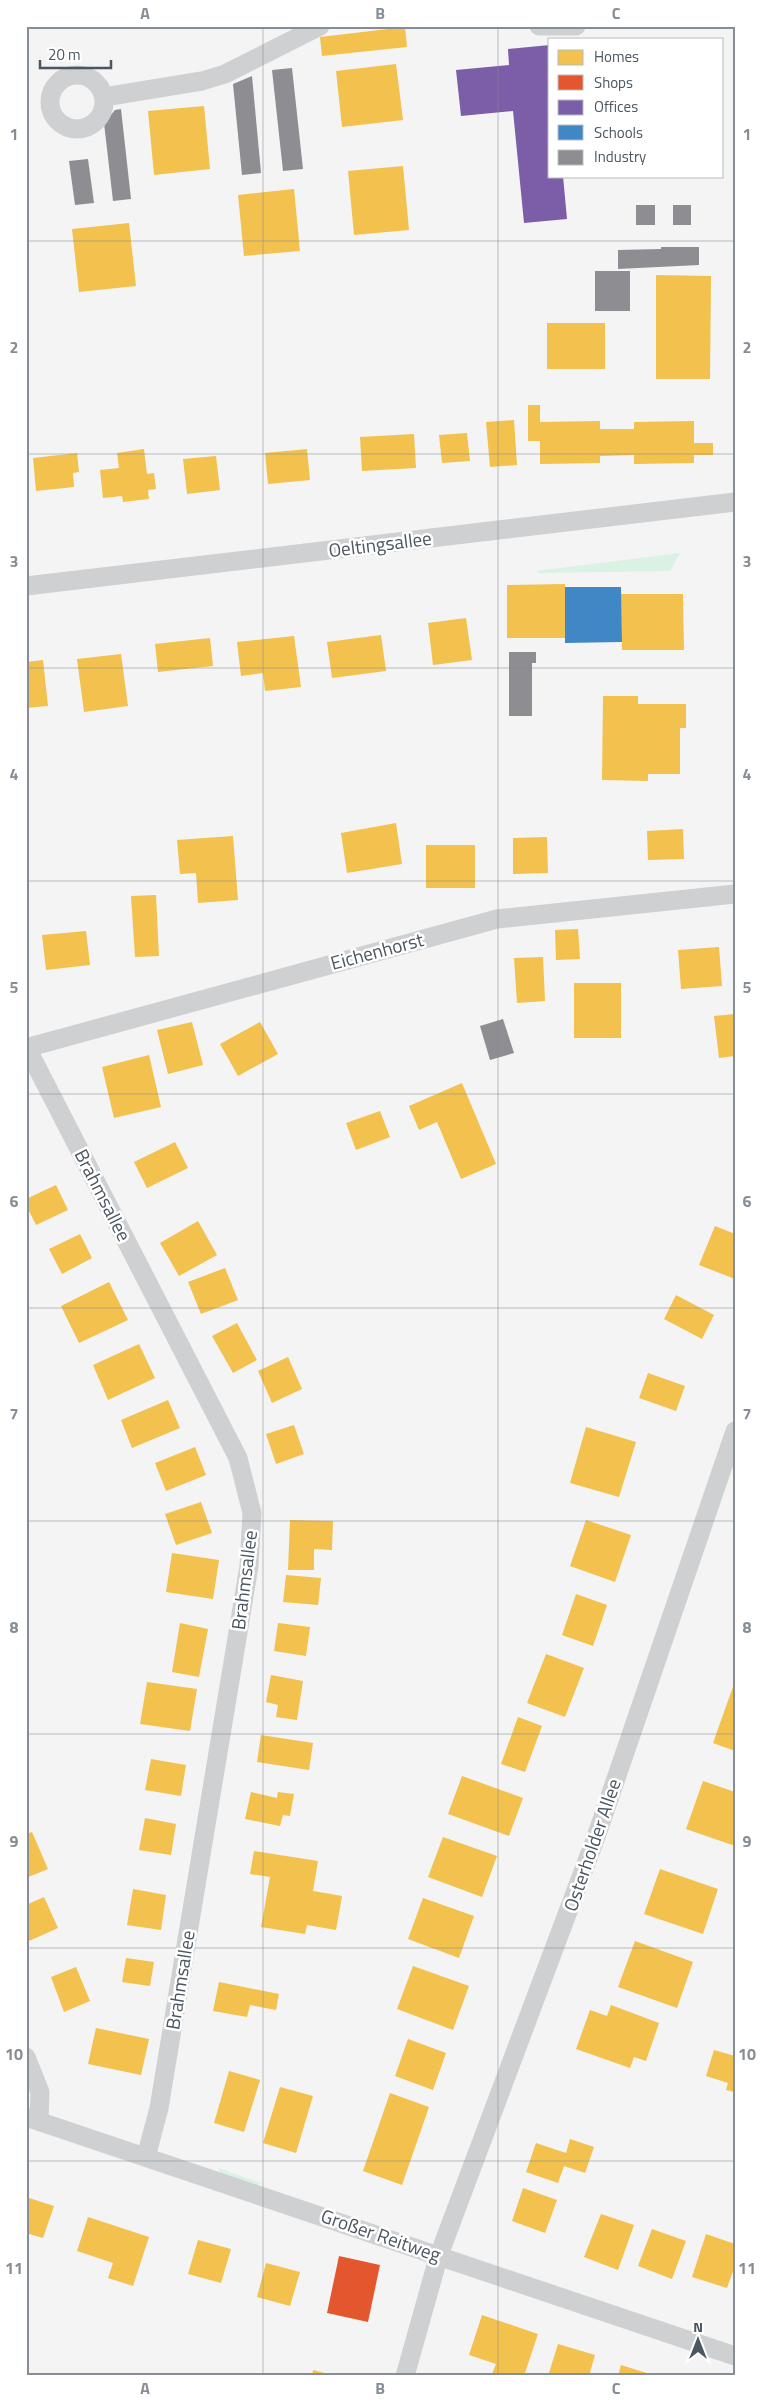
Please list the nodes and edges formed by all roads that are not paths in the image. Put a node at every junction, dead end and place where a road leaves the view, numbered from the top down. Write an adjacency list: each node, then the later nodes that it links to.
1 (320, 26): 4 (street)
2 (539, 26): 3 (street)
3 (576, 26)
4 (104, 97)
5 (735, 502): 6 (street, Oeltingsallee)
6 (26, 586)
7 (735, 894): 8 (street, Eichenhorst)
8 (26, 1048): 12 (street, Brahmsallee)
9 (735, 1431): 13 (street, Osterholder Allee)
10 (26, 2056): 11 (street)
11 (33, 2119): 12 (street, Großer Reitweg)
12 (146, 2157): 13 (street, Großer Reitweg)
13 (439, 2255): 14 (street, Großer Reitweg); 15 (street, Osterholder Allee)
14 (735, 2356)
15 (405, 2376)

